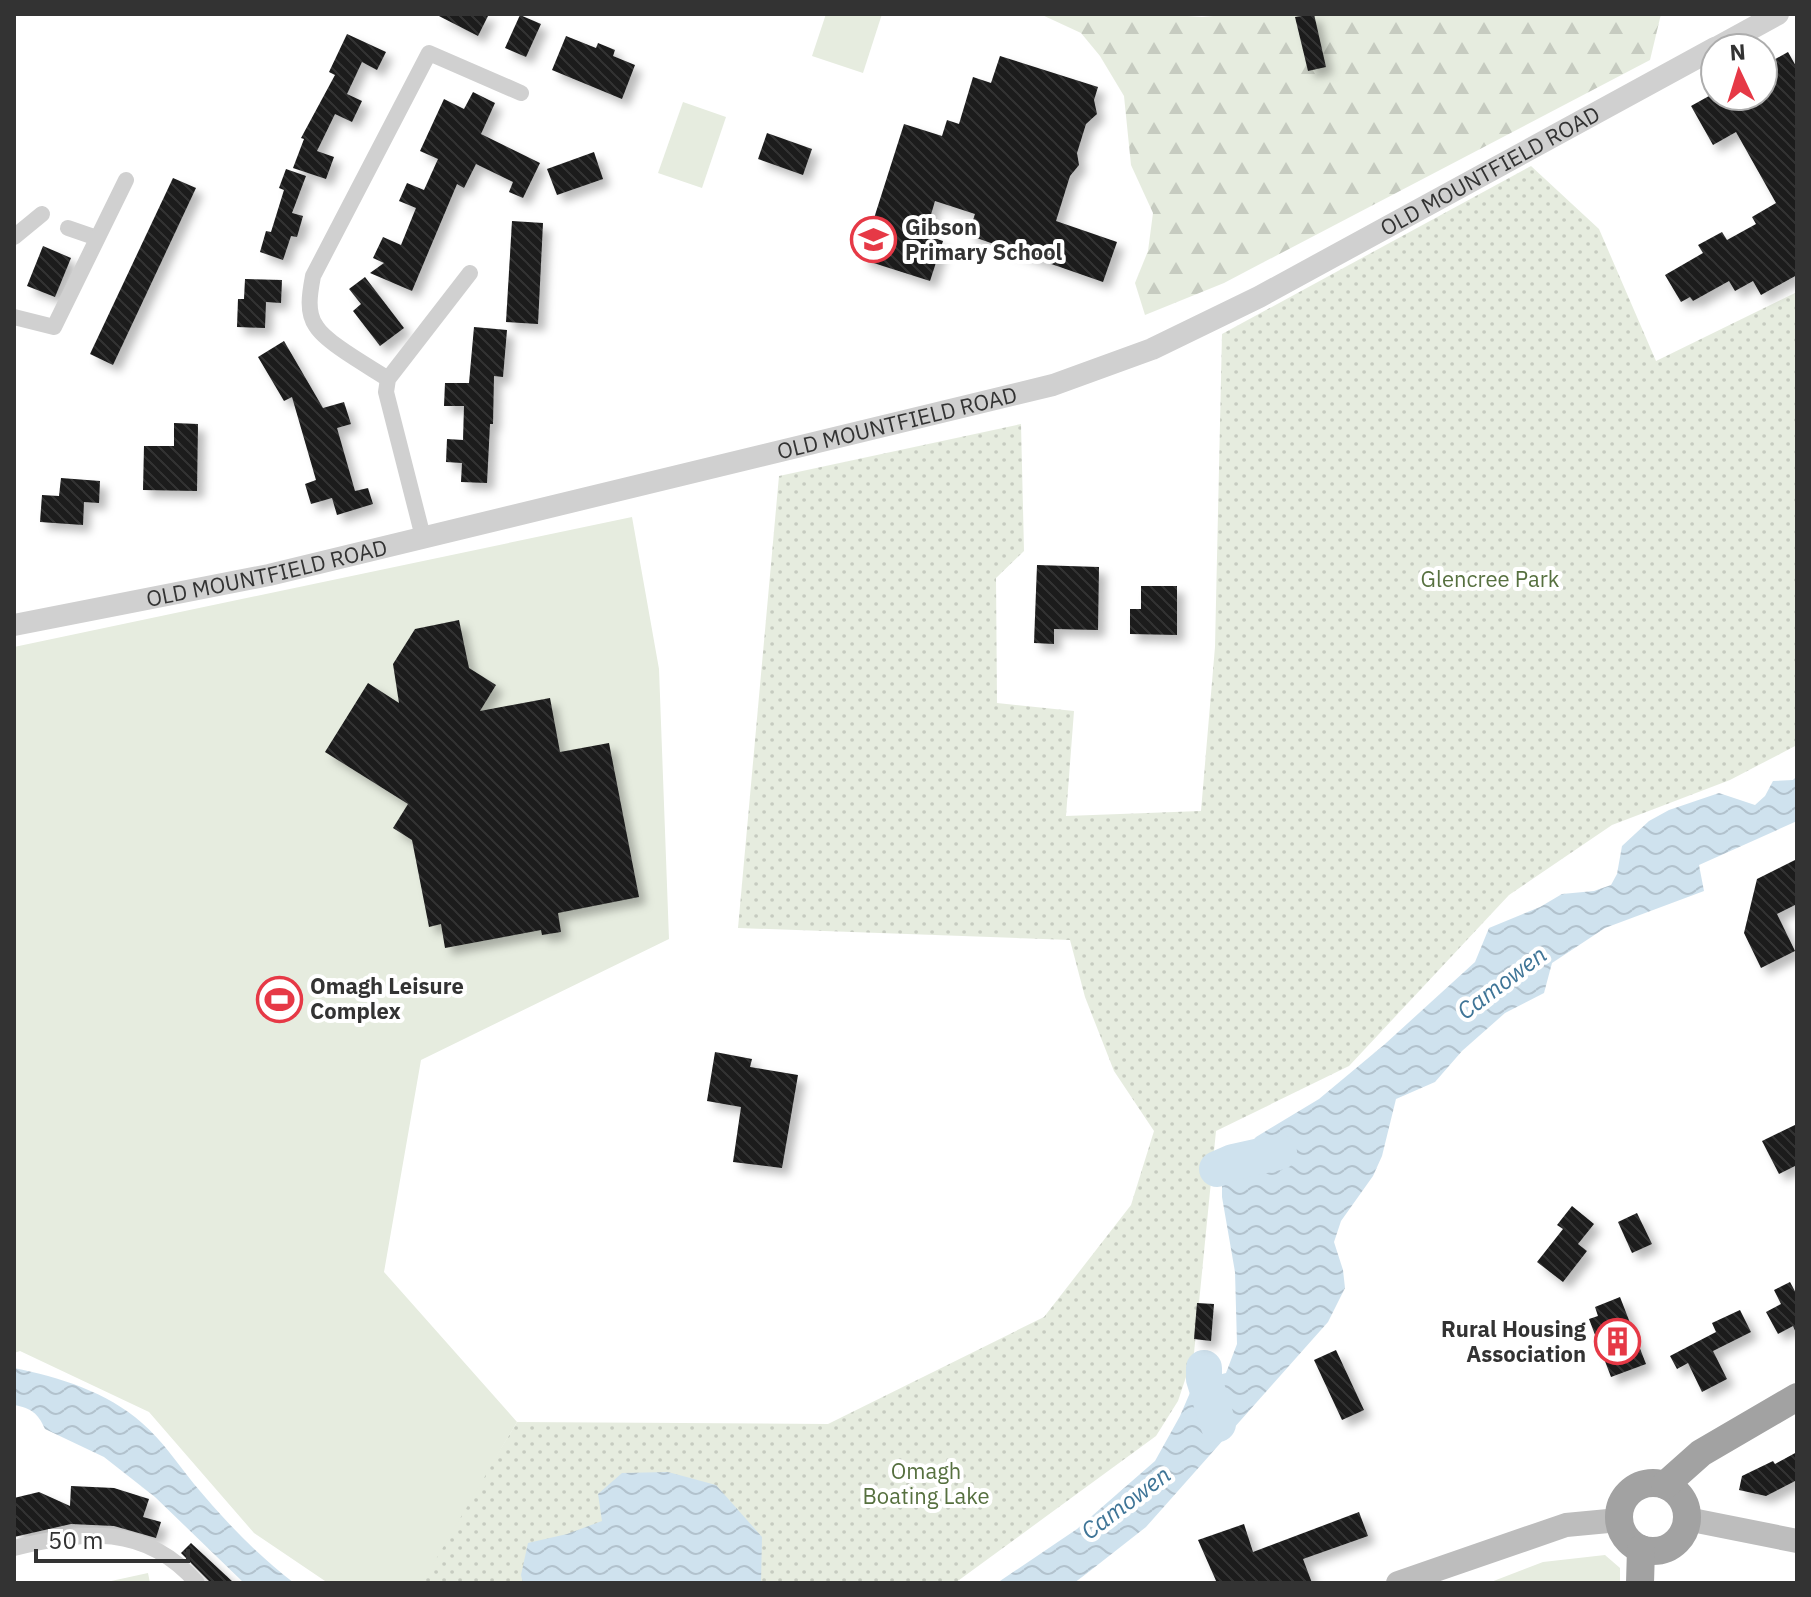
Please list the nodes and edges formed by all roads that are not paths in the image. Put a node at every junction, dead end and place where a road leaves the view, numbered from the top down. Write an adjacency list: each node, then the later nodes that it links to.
1 (1778, 14): 2 (street, OLD MOUNTFIELD ROAD)
2 (1745, 32)
3 (1699, 57): 13 (street, OLD MOUNTFIELD ROAD)
4 (521, 93): 12 (street)
5 (126, 180): 9 (street)
6 (42, 214): 8 (street)
7 (68, 228): 9 (street)
8 (14, 237)
9 (97, 238): 11 (street)
10 (470, 273): 12 (street)
11 (14, 317)
12 (388, 379): 13 (street)
13 (423, 537): 14 (street, OLD MOUNTFIELD ROAD)
14 (14, 625)
15 (1797, 1397): 16 (highway)
16 (1665, 1485): 17 (highway); 18 (highway)
17 (1687, 1519): 19 (main road); 21 (highway)
18 (1619, 1520): 21 (highway); 23 (main road)
19 (1797, 1541)
20 (14, 1548): 22 (street)
21 (1641, 1549): 24 (highway)
22 (197, 1583)
23 (1398, 1583)
24 (1640, 1583)

